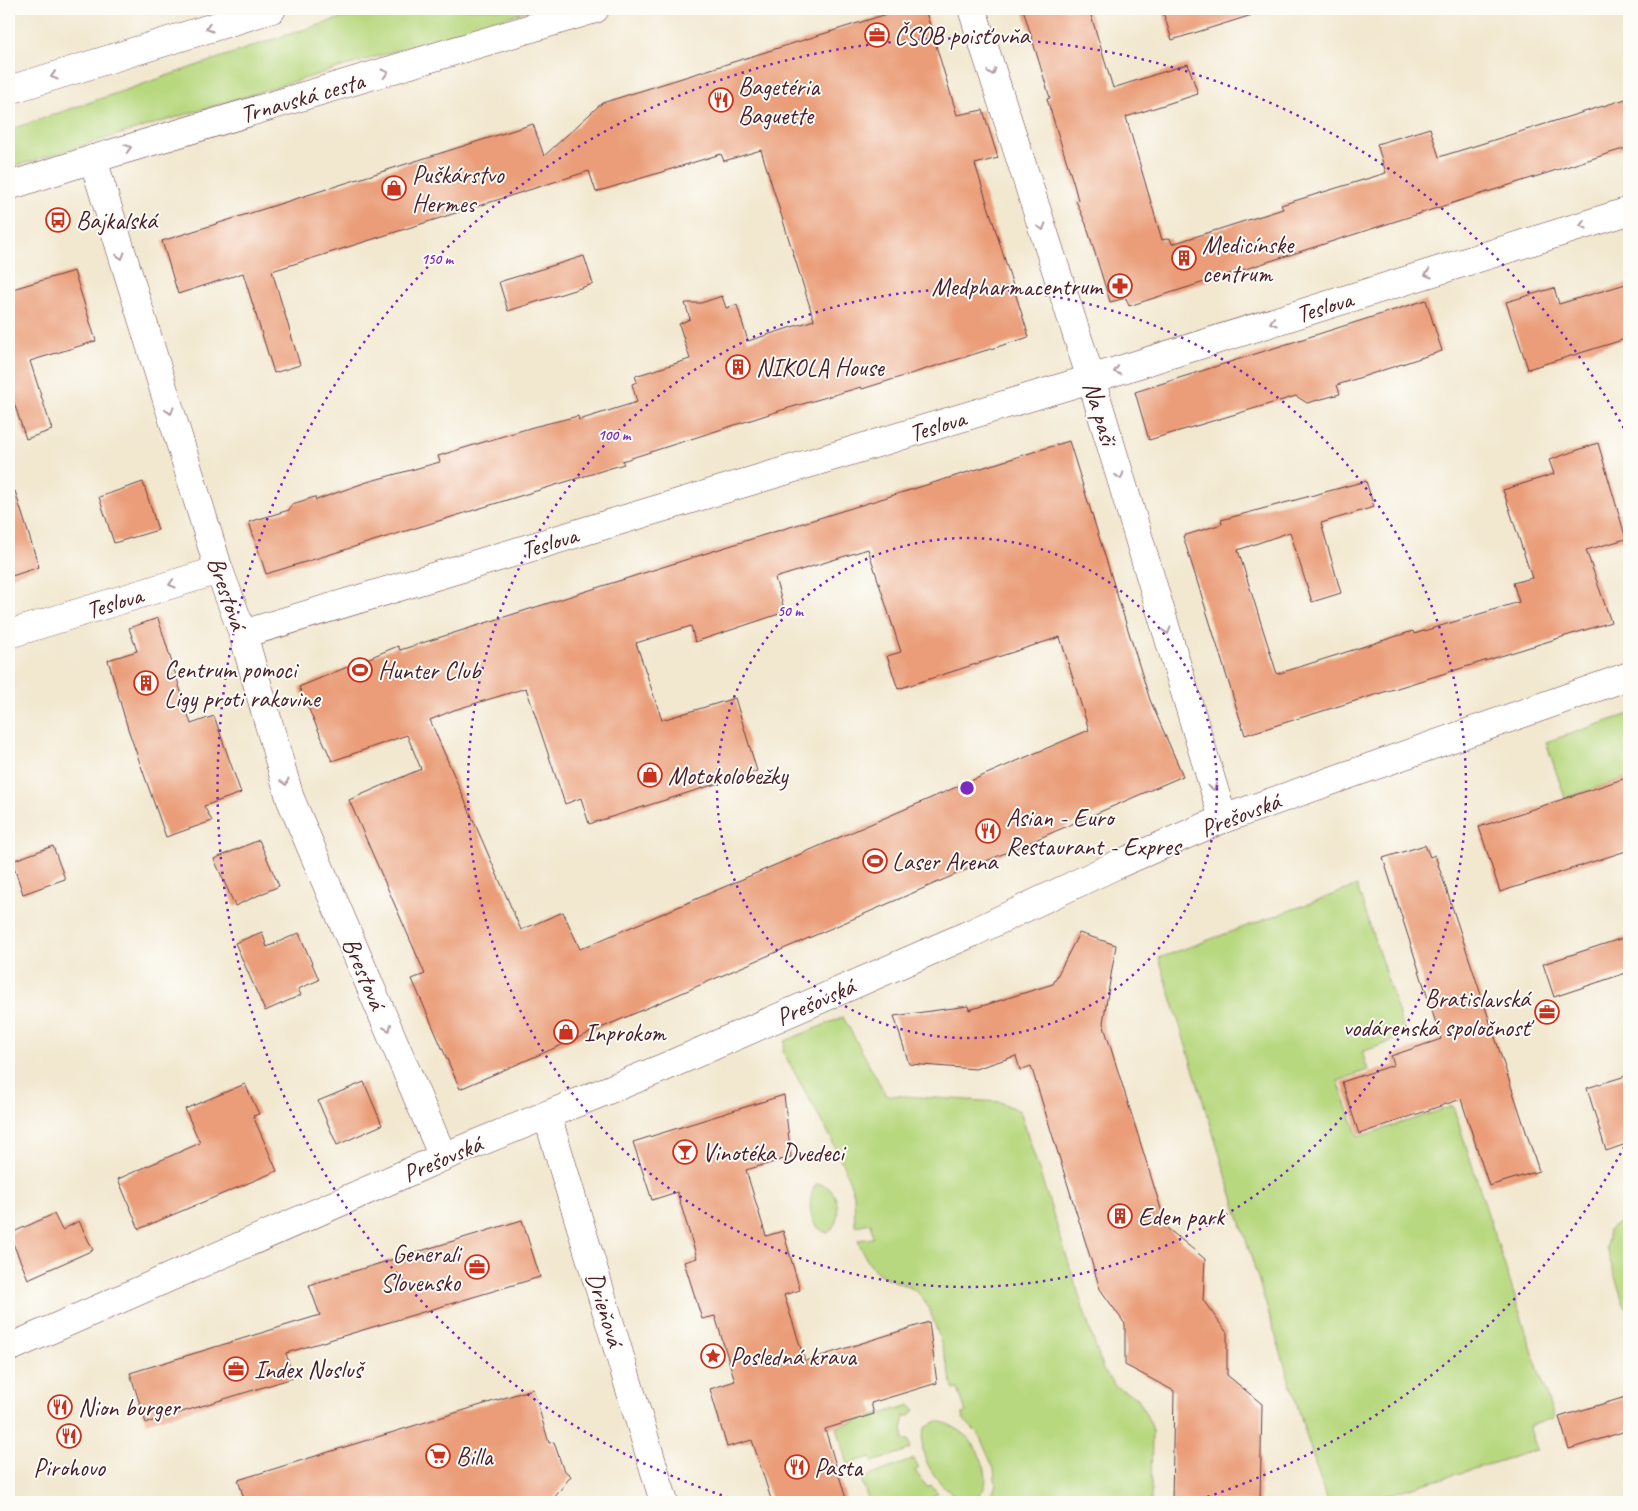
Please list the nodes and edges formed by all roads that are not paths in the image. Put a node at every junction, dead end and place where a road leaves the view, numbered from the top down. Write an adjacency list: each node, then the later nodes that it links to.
1 (272, 9): 4 (street, one-way to 4)
2 (595, 9): 5 (street, Trnavská cesta, one-way to 2)
3 (972, 9): 8 (street, Na paši, one-way to 8)
4 (9, 90)
5 (93, 159): 6 (street, Trnavská cesta); 9 (street, Brestová, one-way to 9)
6 (9, 186)
7 (1629, 211): 8 (street, Teslova, one-way to 8)
8 (1091, 379): 11 (street, Teslova); 13 (street, Na paši, one-way to 13)
9 (219, 570): 10 (street, Teslova, one-way to 10); 11 (street, Brestová)
10 (9, 634)
11 (243, 634): 15 (street, Brestová, one-way to 15)
12 (1629, 676): 13 (street, Prešovská)
13 (1223, 819): 14 (street, Prešovská)
14 (547, 1115): 15 (street, Prešovská); 17 (street, Drieňová)
15 (443, 1157): 16 (street, Prešovská)
16 (9, 1348)
17 (664, 1502)

